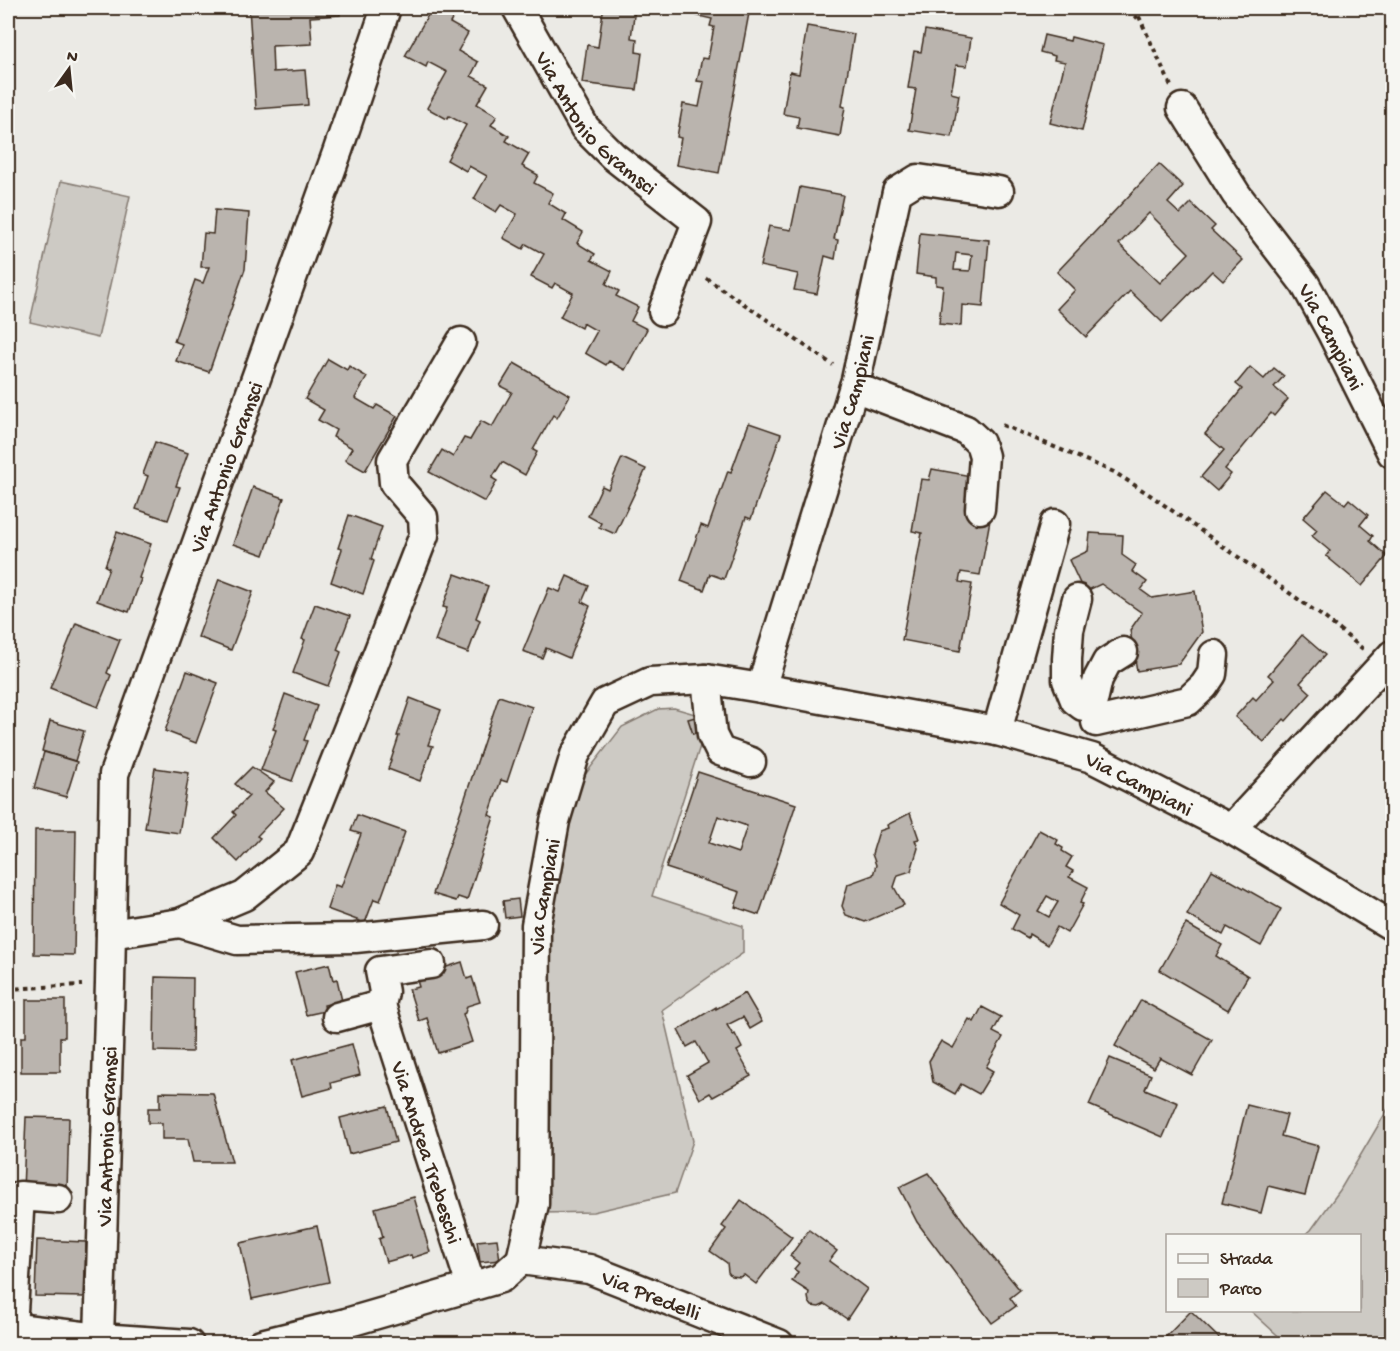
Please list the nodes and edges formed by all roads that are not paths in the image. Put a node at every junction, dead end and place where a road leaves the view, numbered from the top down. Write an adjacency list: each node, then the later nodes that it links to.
1 (386, 8): 25 (street, Via Antonio Gramsci)
2 (517, 8): 5 (street, Via Antonio Gramsci)
3 (1182, 108): 8 (street, Via Campiani)
4 (999, 191): 7 (street, Via Campiani)
5 (663, 311)
6 (461, 342): 22 (street)
7 (854, 387): 9 (street); 16 (street, Via Campiani)
8 (1392, 453)
9 (980, 509)
10 (1055, 524): 18 (street)
11 (1077, 598): 17 (street)
12 (1123, 652): 17 (street)
13 (1214, 654): 17 (street)
14 (1388, 660): 21 (street)
15 (706, 679): 16 (street, Via Campiani); 20 (street); 30 (street, Via Campiani)
16 (761, 688): 18 (street, Via Campiani)
17 (1091, 711): 19 (street)
18 (997, 731): 19 (street, Via Campiani)
19 (1092, 758): 21 (street, Via Campiani)
20 (751, 762)
21 (1231, 829): 24 (street, Via Campiani)
22 (180, 923): 23 (street); 25 (street)
23 (483, 926)
24 (1392, 926)
25 (111, 934): 34 (street, Via Antonio Gramsci)
26 (431, 964): 27 (street, Via Andrea Trebeschi)
27 (383, 1012): 28 (street); 31 (street, Via Andrea Trebeschi)
28 (337, 1017)
29 (58, 1199): 32 (street)
30 (521, 1260): 31 (street); 37 (street, Via Predelli)
31 (471, 1286): 33 (street)
32 (18, 1332): 34 (street)
33 (347, 1333): 36 (street)
34 (99, 1341): 35 (street)
35 (189, 1344)
36 (261, 1344)
37 (779, 1344)

